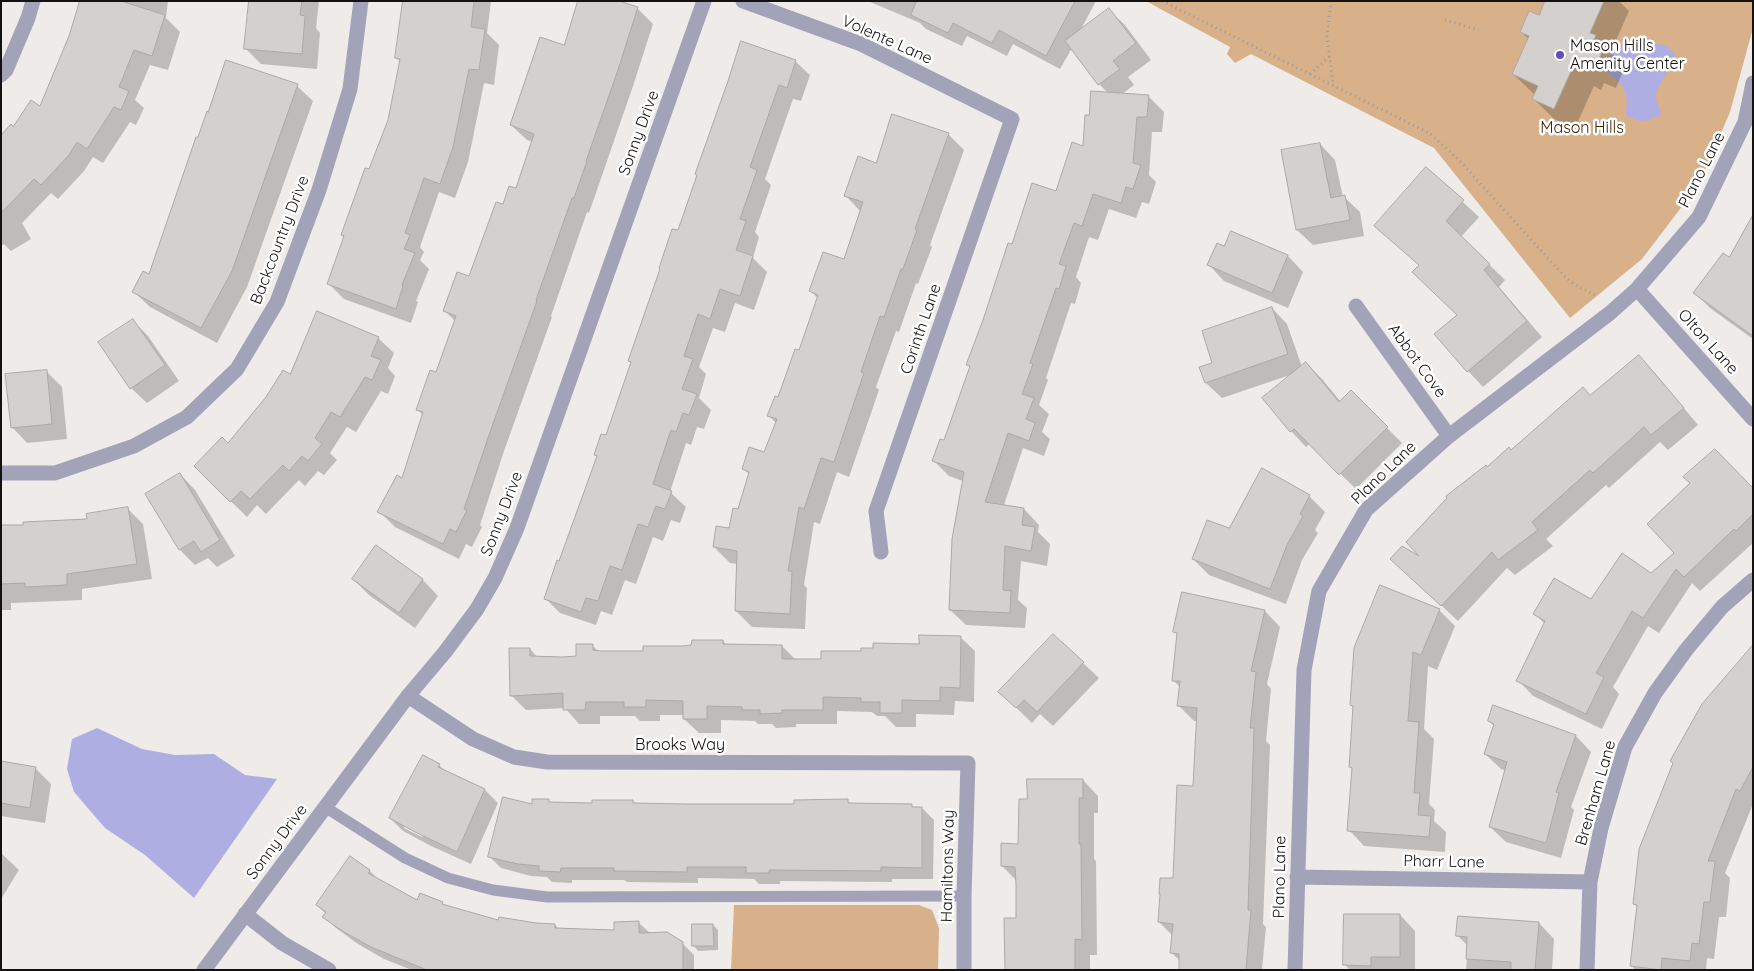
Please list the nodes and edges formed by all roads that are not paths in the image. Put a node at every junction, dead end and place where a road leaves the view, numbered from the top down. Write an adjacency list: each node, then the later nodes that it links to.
1 (33, 1): 5 (street)
2 (361, 1): 13 (street, Backcountry Drive)
3 (704, 1): 16 (street, Sonny Drive)
4 (743, 1): 8 (street, Volente Lane)
5 (1, 75)
6 (1753, 83): 7 (street, Plano Lane)
7 (1749, 117): 9 (street, Plano Lane)
8 (1012, 119): 14 (street, Corinth Lane)
9 (1636, 289): 11 (street, Olton Lane); 12 (street, Plano Lane)
10 (1356, 306): 12 (street, Abbot Cove)
11 (1753, 419)
12 (1449, 436): 19 (street, Plano Lane)
13 (1, 473)
14 (881, 552)
15 (1753, 580): 20 (street, Brenham Lane)
16 (408, 696): 17 (street, Brooks Way); 18 (street, Sonny Drive)
17 (968, 763): 21 (street, Hamiltons Way)
18 (325, 807): 21 (lane); 22 (street, Sonny Drive)
19 (1297, 877): 20 (street, Pharr Lane); 26 (street, Plano Lane)
20 (1590, 882): 27 (street, Brenham Lane)
21 (964, 896): 25 (street, Hamiltons Way)
22 (245, 914): 23 (street, Sonny Drive); 24 (street)
23 (204, 970)
24 (329, 970)
25 (964, 970)
26 (1295, 970)
27 (1586, 970)

